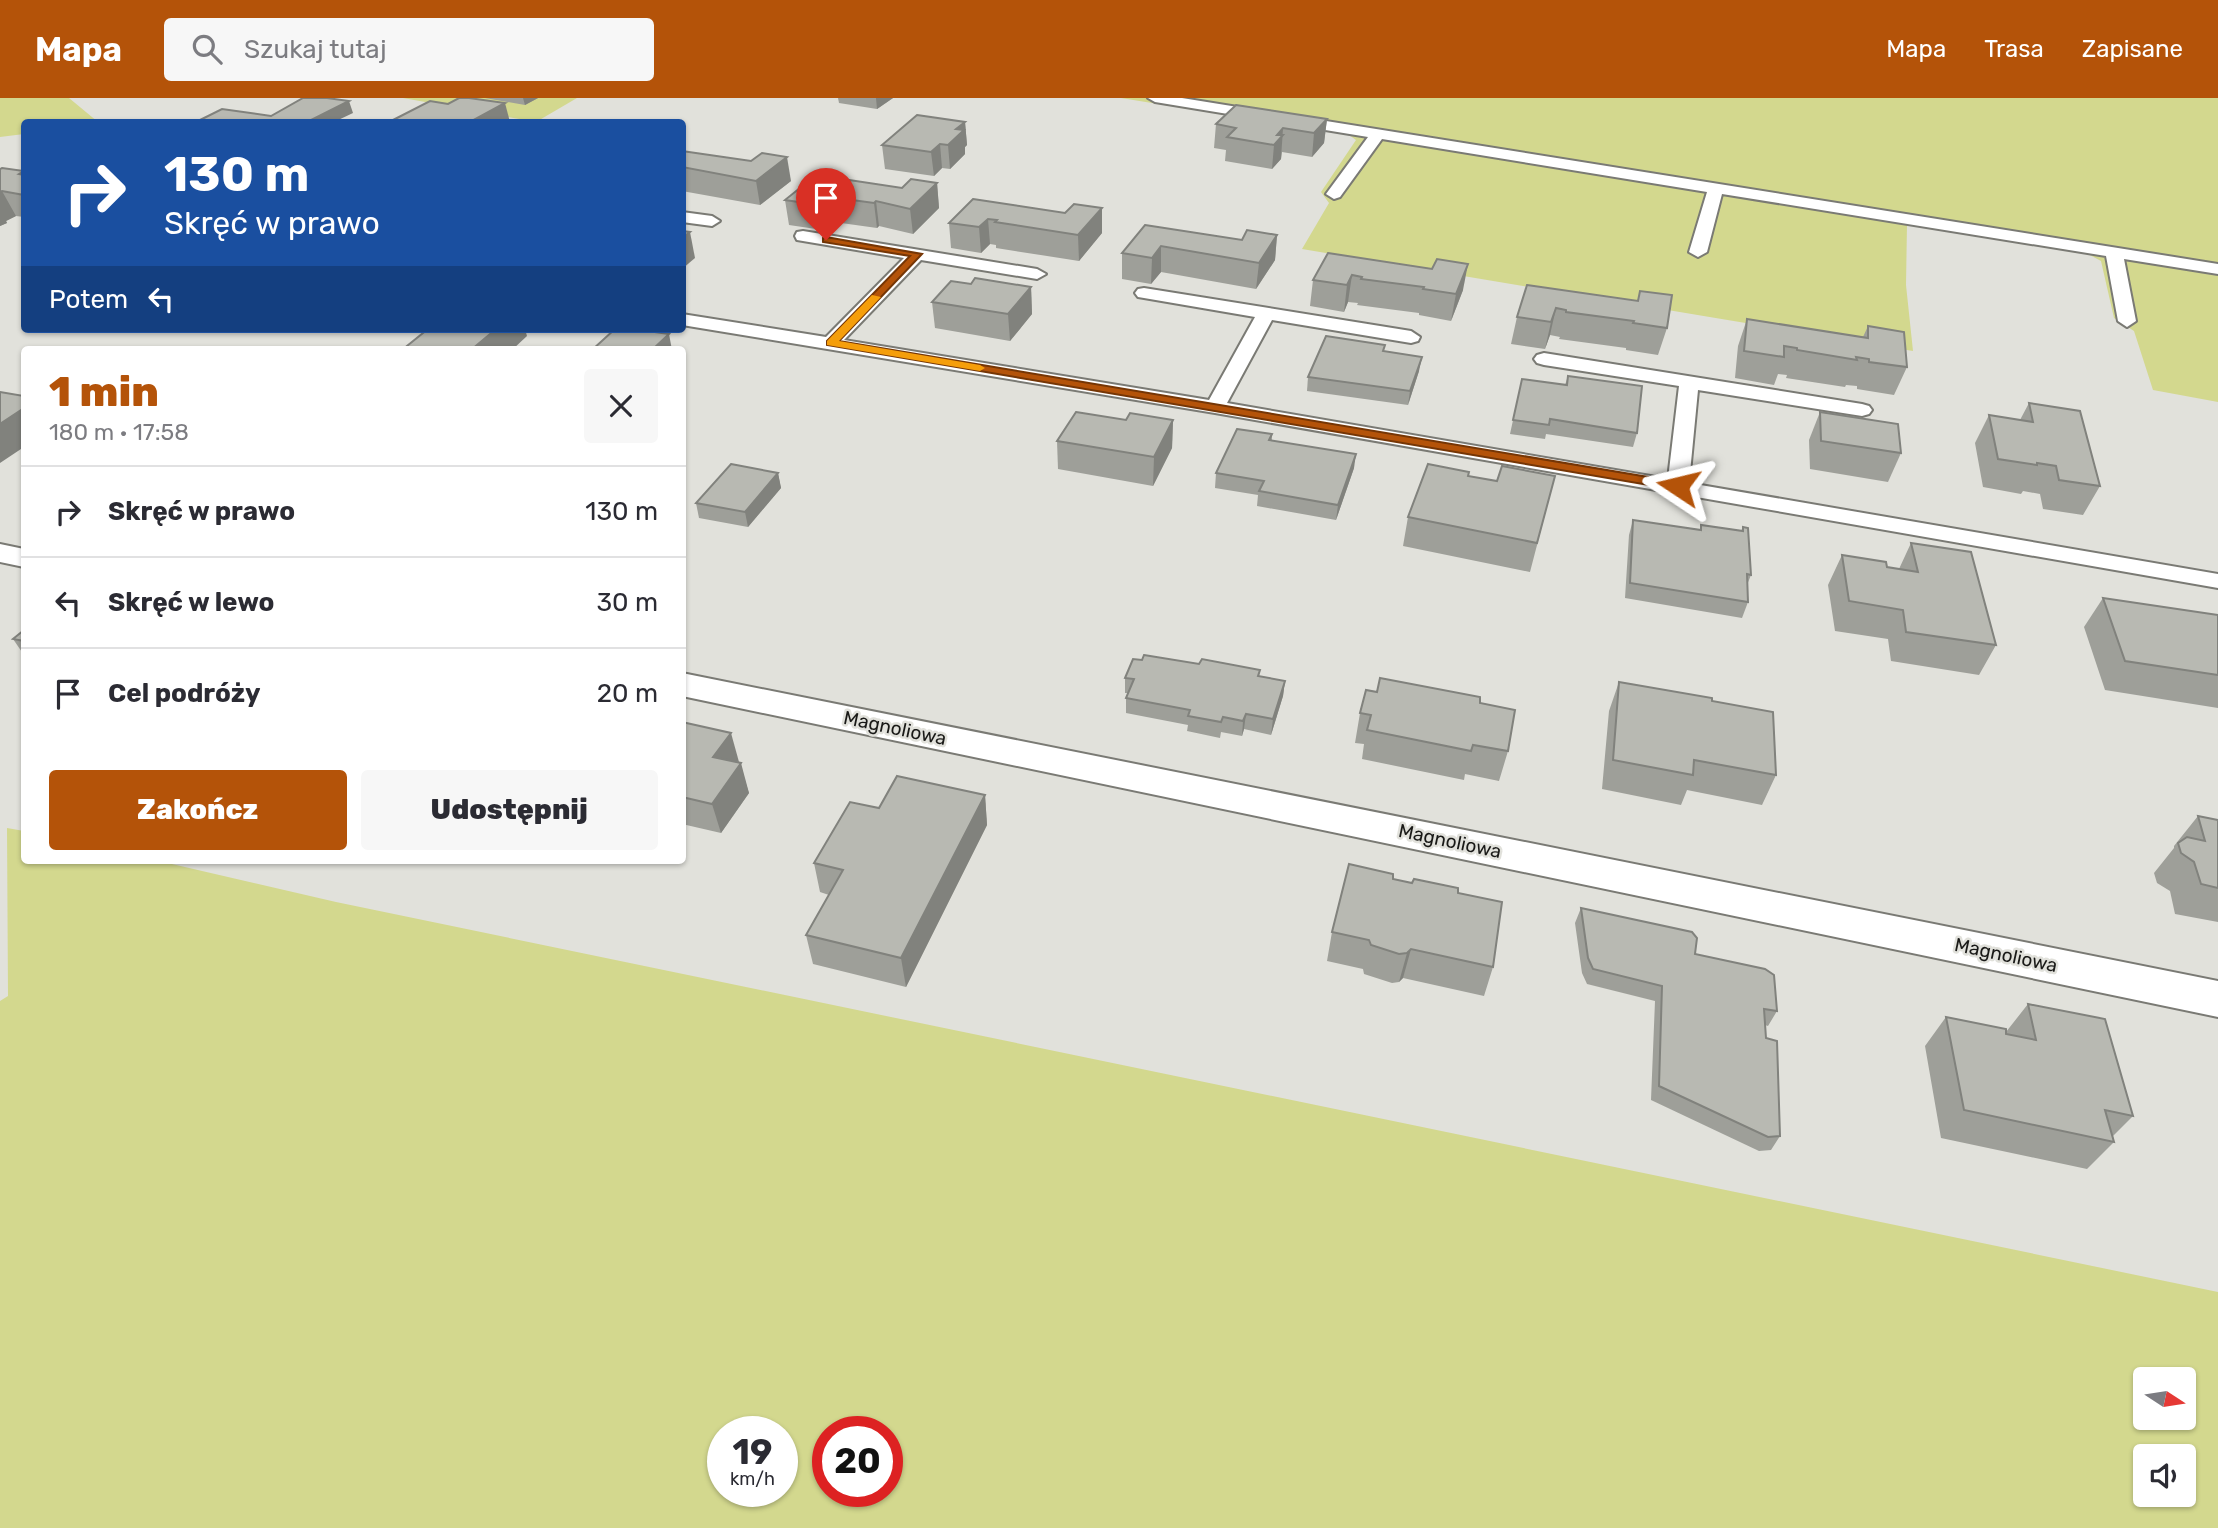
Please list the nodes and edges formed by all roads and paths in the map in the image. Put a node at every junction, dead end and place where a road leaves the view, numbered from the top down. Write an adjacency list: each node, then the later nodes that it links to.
1 (1155, 98): 2 (lane)
2 (1378, 134): 3 (lane); 4 (lane)
3 (1716, 188): 8 (lane); 9 (lane)
4 (1334, 194)
5 (686, 218): 6 (lane)
6 (712, 221)
7 (803, 236): 10 (lane)
8 (1698, 252)
9 (2114, 252): 11 (lane); 16 (lane)
10 (917, 254): 12 (lane); 18 (lane)
11 (2218, 269)
12 (1037, 274)
13 (1144, 293): 14 (lane)
14 (1266, 313): 17 (lane); 21 (lane)
15 (686, 320): 18 (lane)
16 (2127, 321)
17 (1411, 337)
18 (831, 343): 21 (lane)
19 (1544, 359): 20 (lane)
20 (1689, 382): 22 (lane); 23 (lane)
21 (1216, 407): 23 (lane)
22 (1862, 410)
23 (1678, 486): 26 (lane)
24 (0, 553): 25 (street)
25 (21, 557)
26 (2218, 581)
27 (686, 685): 28 (street, Magnoliowa)
28 (2218, 999)

